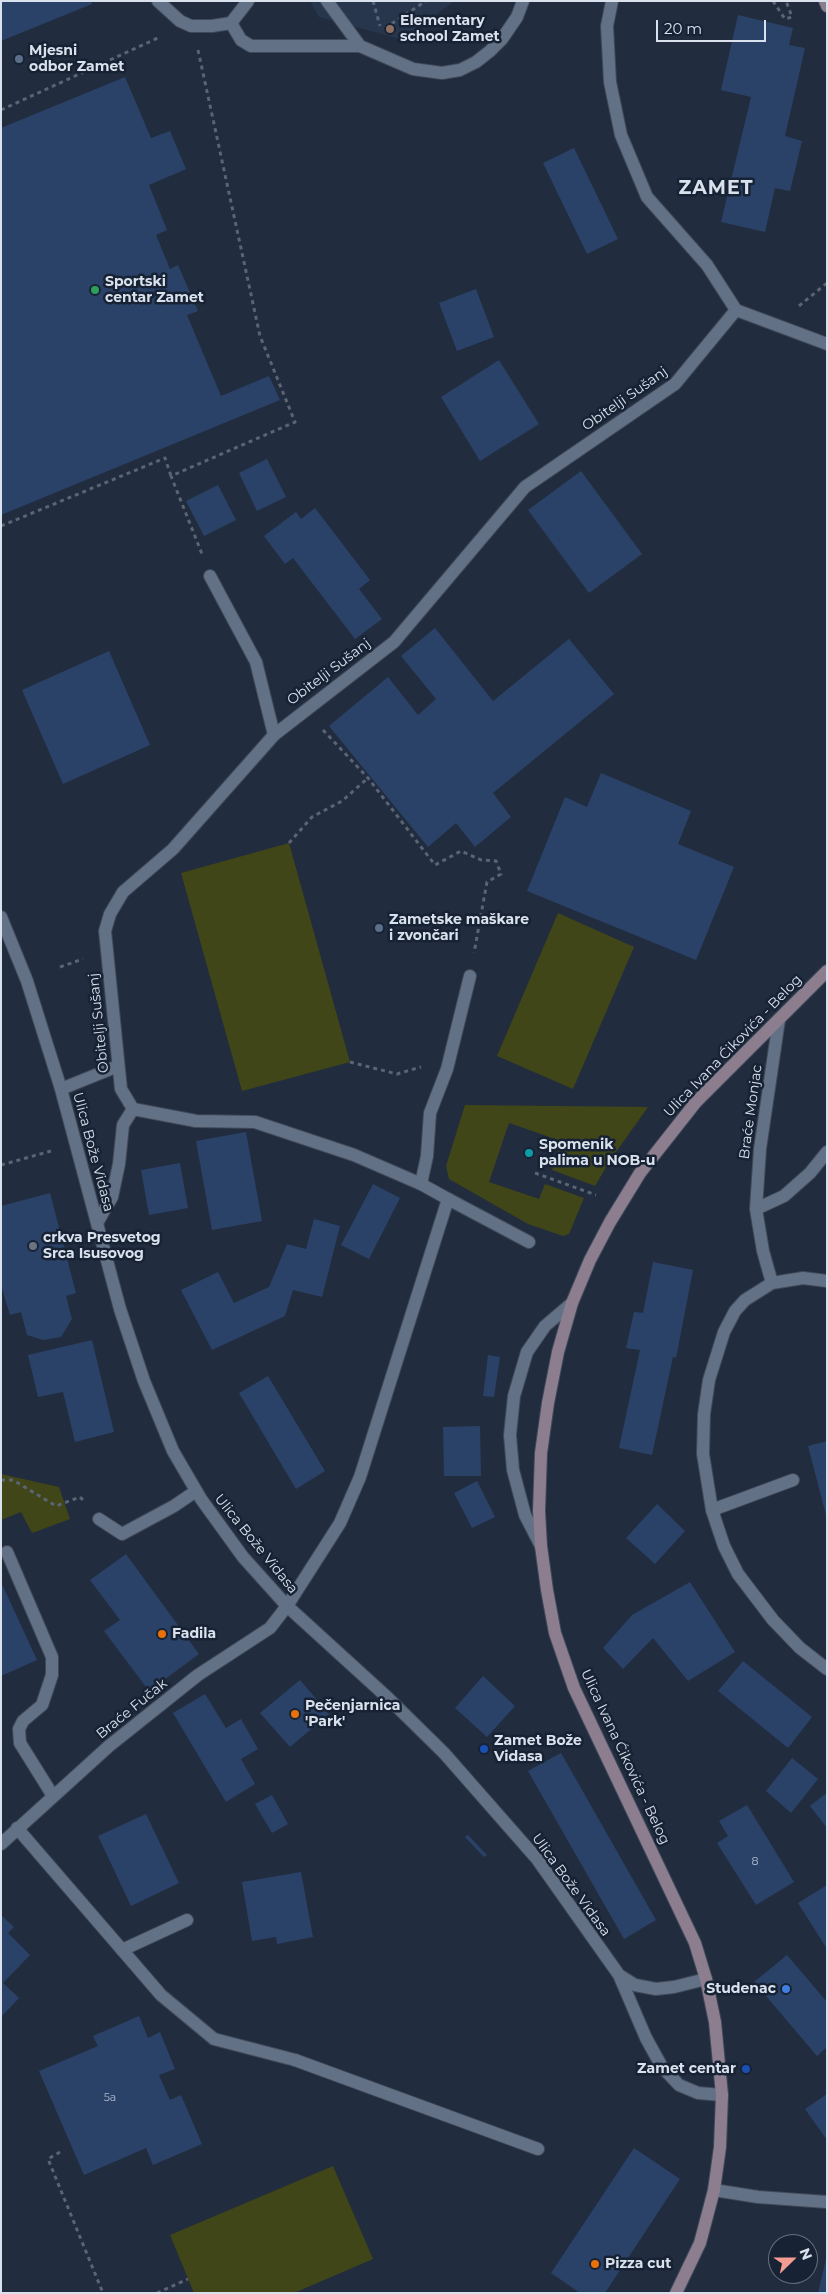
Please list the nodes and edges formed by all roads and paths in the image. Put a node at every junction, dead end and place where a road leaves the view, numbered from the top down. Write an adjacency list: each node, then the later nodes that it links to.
1 (158, 1): 11 (street)
2 (248, 1): 11 (street)
3 (327, 1): 14 (street)
4 (426, 1): 12 (path)
5 (523, 1): 14 (street)
6 (612, 1): 19 (street)
7 (773, 1): 8 (path)
8 (786, 1)
9 (825, 1): 10 (main road)
10 (827, 6)
11 (231, 22): 14 (street)
12 (381, 30)
13 (166, 34): 16 (path)
14 (360, 46)
15 (197, 47): 21 (path)
16 (1, 110)
17 (827, 283): 18 (path)
18 (798, 306)
19 (736, 310): 20 (street); 24 (street, Obitelji Sušanj)
20 (827, 344)
21 (171, 476): 22 (path); 23 (path)
22 (1, 526)
23 (210, 576): 25 (street)
24 (304, 710): 25 (street, Obitelji Sušanj); 26 (path)
25 (274, 735): 35 (street, Obitelji Sušanj)
26 (368, 778): 27 (path); 32 (path)
27 (289, 843)
28 (1, 917): 37 (street, Ulica Bože Vidasa)
29 (84, 959): 30 (path)
30 (60, 967)
31 (827, 971): 33 (main road, Ulica Ivana Ćikovića - Belog)
32 (470, 976): 36 (street)
33 (778, 1020): 46 (street, Braće Monjac); 51 (main road, Ulica Ivana Ćikovića - Belog)
34 (350, 1062): 36 (path)
35 (118, 1066): 37 (street); 38 (street, Obitelji Sušanj)
36 (447, 1069): 43 (street)
37 (60, 1089): 47 (street, Ulica Bože Vidasa)
38 (133, 1109): 43 (street); 47 (street)
39 (54, 1150): 41 (path)
40 (827, 1152): 46 (street)
41 (1, 1165)
42 (535, 1173): 44 (path)
43 (421, 1184): 45 (street)
44 (596, 1195)
45 (448, 1199): 48 (street); 60 (street, Braće Fučak)
46 (756, 1209): 50 (street, Braće Monjac)
47 (97, 1222): 54 (street, Ulica Bože Vidasa)
48 (529, 1242)
49 (827, 1281): 50 (street)
50 (772, 1283): 56 (street)
51 (572, 1303): 58 (main road, Ulica Ivana Ćikovića - Belog); 58 (street)
52 (1, 1480): 55 (path)
53 (793, 1480): 56 (street)
54 (196, 1491): 57 (street); 60 (street, Ulica Bože Vidasa)
55 (73, 1499)
56 (712, 1510): 61 (street)
57 (99, 1519)
58 (541, 1546): 68 (main road, Ulica Ivana Ćikovića - Belog)
59 (7, 1552): 62 (street)
60 (287, 1606): 62 (street, Braće Fučak); 67 (street, Ulica Bože Vidasa)
61 (827, 1669)
62 (53, 1796): 63 (street, Braće Fučak)
63 (17, 1828): 64 (street, Braće Fučak); 66 (street)
64 (1, 1844)
65 (187, 1920): 66 (street)
66 (122, 1950): 70 (street)
67 (619, 1975): 68 (street); 69 (street, Ulica Bože Vidasa)
68 (706, 1979): 69 (main road, Ulica Ivana Ćikovića - Belog)
69 (722, 2095): 72 (main road, Ulica Ivana Ćikovića - Belog)
70 (538, 2149)
71 (60, 2152): 75 (path)
72 (714, 2190): 73 (street); 77 (main road, Ulica Ivana Ćikovića - Belog)
73 (827, 2202)
74 (188, 2279): 76 (path)
75 (104, 2293)
76 (157, 2293)
77 (676, 2293)

